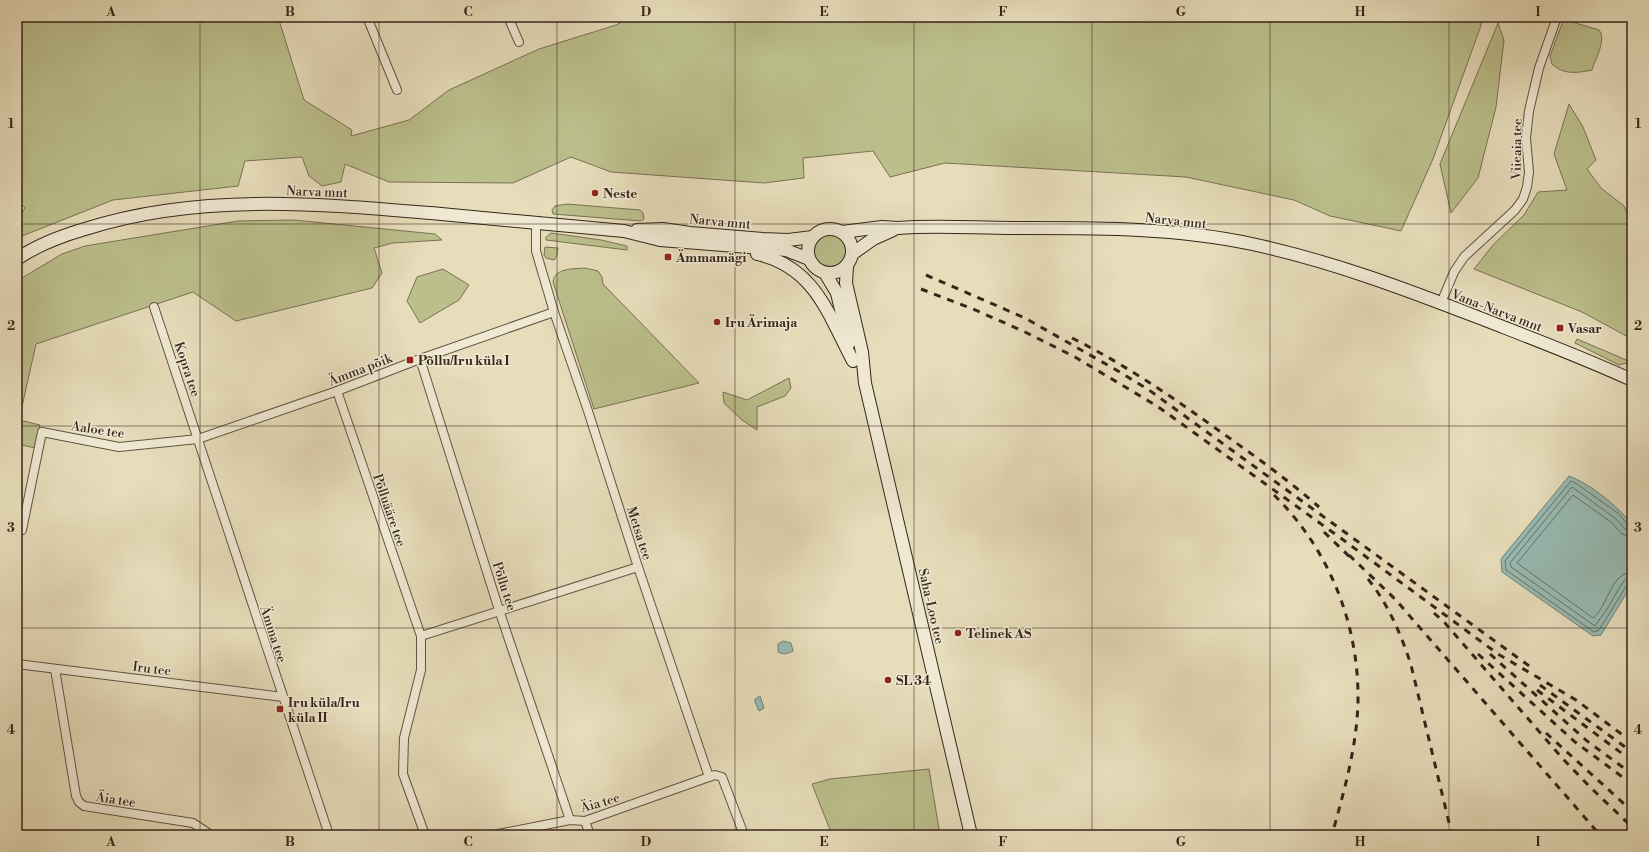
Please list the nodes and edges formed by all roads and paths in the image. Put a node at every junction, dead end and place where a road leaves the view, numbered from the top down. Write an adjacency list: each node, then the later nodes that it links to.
1 (367, 17): 5 (street)
2 (508, 17): 4 (street)
3 (1557, 17): 17 (street, Viieaia tee)
4 (519, 42)
5 (397, 90)
6 (536, 223): 8 (main road, Narva mnt); 13 (main road, Narva mnt); 19 (street, Metsa tee)
7 (898, 228): 9 (main road, Narva mnt); 12 (main road, Narva mnt); 17 (main road, Narva mnt)
8 (624, 231): 10 (main road, Narva mnt); 11 (main road, Narva mnt)
9 (842, 232): 10 (main road, Narva mnt); 12 (main road)
10 (814, 237): 14 (main road)
11 (703, 244): 14 (main road, Narva mnt); 21 (main road)
12 (852, 254): 15 (main road)
13 (17, 259)
14 (810, 259): 16 (main road, Narva mnt)
15 (847, 266): 16 (main road); 23 (main road, Saha-Loo tee)
16 (825, 273): 21 (main road, Saha-Loo tee)
17 (1441, 303): 22 (main road, Vana-Narva mnt)
18 (154, 307): 25 (street, Kopra tee)
19 (554, 312): 20 (street, Ämma põik); 27 (street, Metsa tee)
20 (420, 359): 24 (street, Ämma põik); 28 (street, Põllu tee)
21 (853, 361): 23 (main road, Saha-Loo tee)
22 (1632, 380)
23 (865, 383): 42 (main road, Saha-Loo tee)
24 (337, 391): 25 (street, Ämma põik); 29 (street, Põlluääre tee)
25 (198, 439): 26 (street, Aaloe tee); 32 (street, Ämma tee)
26 (22, 530)
27 (638, 567): 28 (street); 33 (street, Metsa tee)
28 (500, 610): 29 (street); 34 (street, Põllu tee)
29 (421, 636): 38 (street, Põlluääre tee)
30 (17, 664): 31 (street, Iru tee)
31 (55, 669): 32 (street, Iru tee); 36 (street, Äia tee)
32 (283, 697): 37 (street, Ämma tee)
33 (709, 777): 35 (street, Äia tee); 41 (street)
34 (570, 820): 35 (street, Äia tee); 39 (street, Äia tee)
35 (586, 821): 40 (street)
36 (211, 835)
37 (329, 835)
38 (425, 835)
39 (493, 835)
40 (590, 835)
41 (744, 835)
42 (971, 835)

